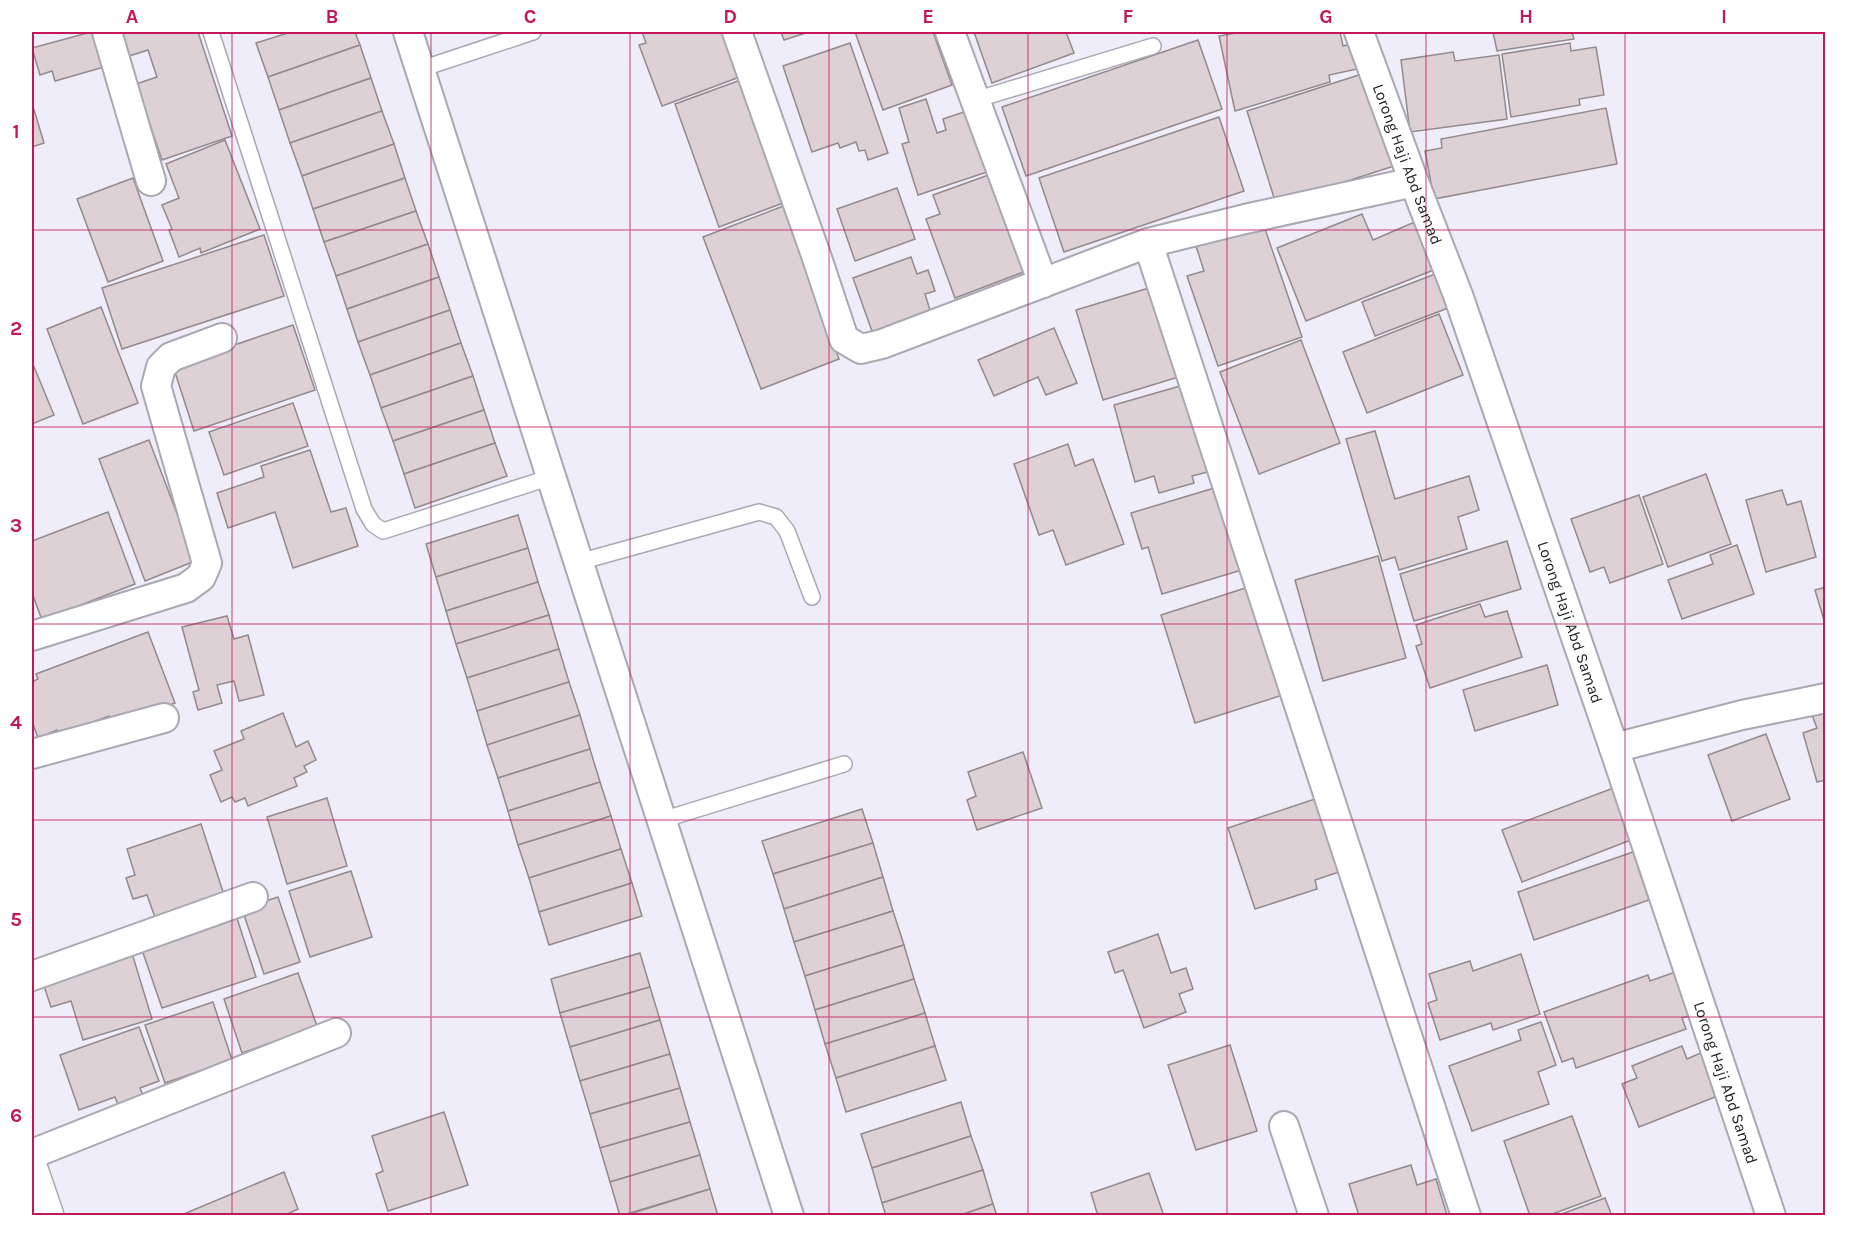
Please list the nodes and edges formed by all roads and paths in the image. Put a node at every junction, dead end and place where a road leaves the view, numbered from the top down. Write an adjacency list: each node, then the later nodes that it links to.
1 (107, 32): 11 (street)
2 (408, 32): 9 (street)
3 (533, 32): 9 (lane)
4 (737, 32): 14 (street)
5 (950, 32): 10 (street)
6 (1359, 32): 12 (street, Lorong Haji Abd Samad)
7 (215, 33): 16 (lane)
8 (1153, 46): 10 (lane)
9 (421, 69): 16 (street)
10 (975, 100): 14 (street)
11 (151, 181)
12 (1414, 182): 13 (street); 22 (street, Lorong Haji Abd Samad)
13 (1148, 243): 14 (street); 35 (street)
14 (1043, 283)
15 (222, 338): 19 (street)
16 (551, 477): 17 (street)
17 (579, 562): 18 (lane); 25 (street)
18 (812, 597)
19 (32, 636)
20 (1826, 698): 22 (street)
21 (164, 718): 23 (street)
22 (1614, 748): 36 (street, Lorong Haji Abd Samad)
23 (32, 754)
24 (844, 764): 25 (lane)
25 (662, 820): 33 (street)
26 (253, 897): 27 (street)
27 (32, 976)
28 (336, 1033): 30 (street)
29 (1284, 1126): 34 (street)
30 (32, 1154)
31 (32, 1172): 32 (street)
32 (47, 1215)
33 (789, 1215)
34 (1314, 1215)
35 (1466, 1215)
36 (1771, 1215)

